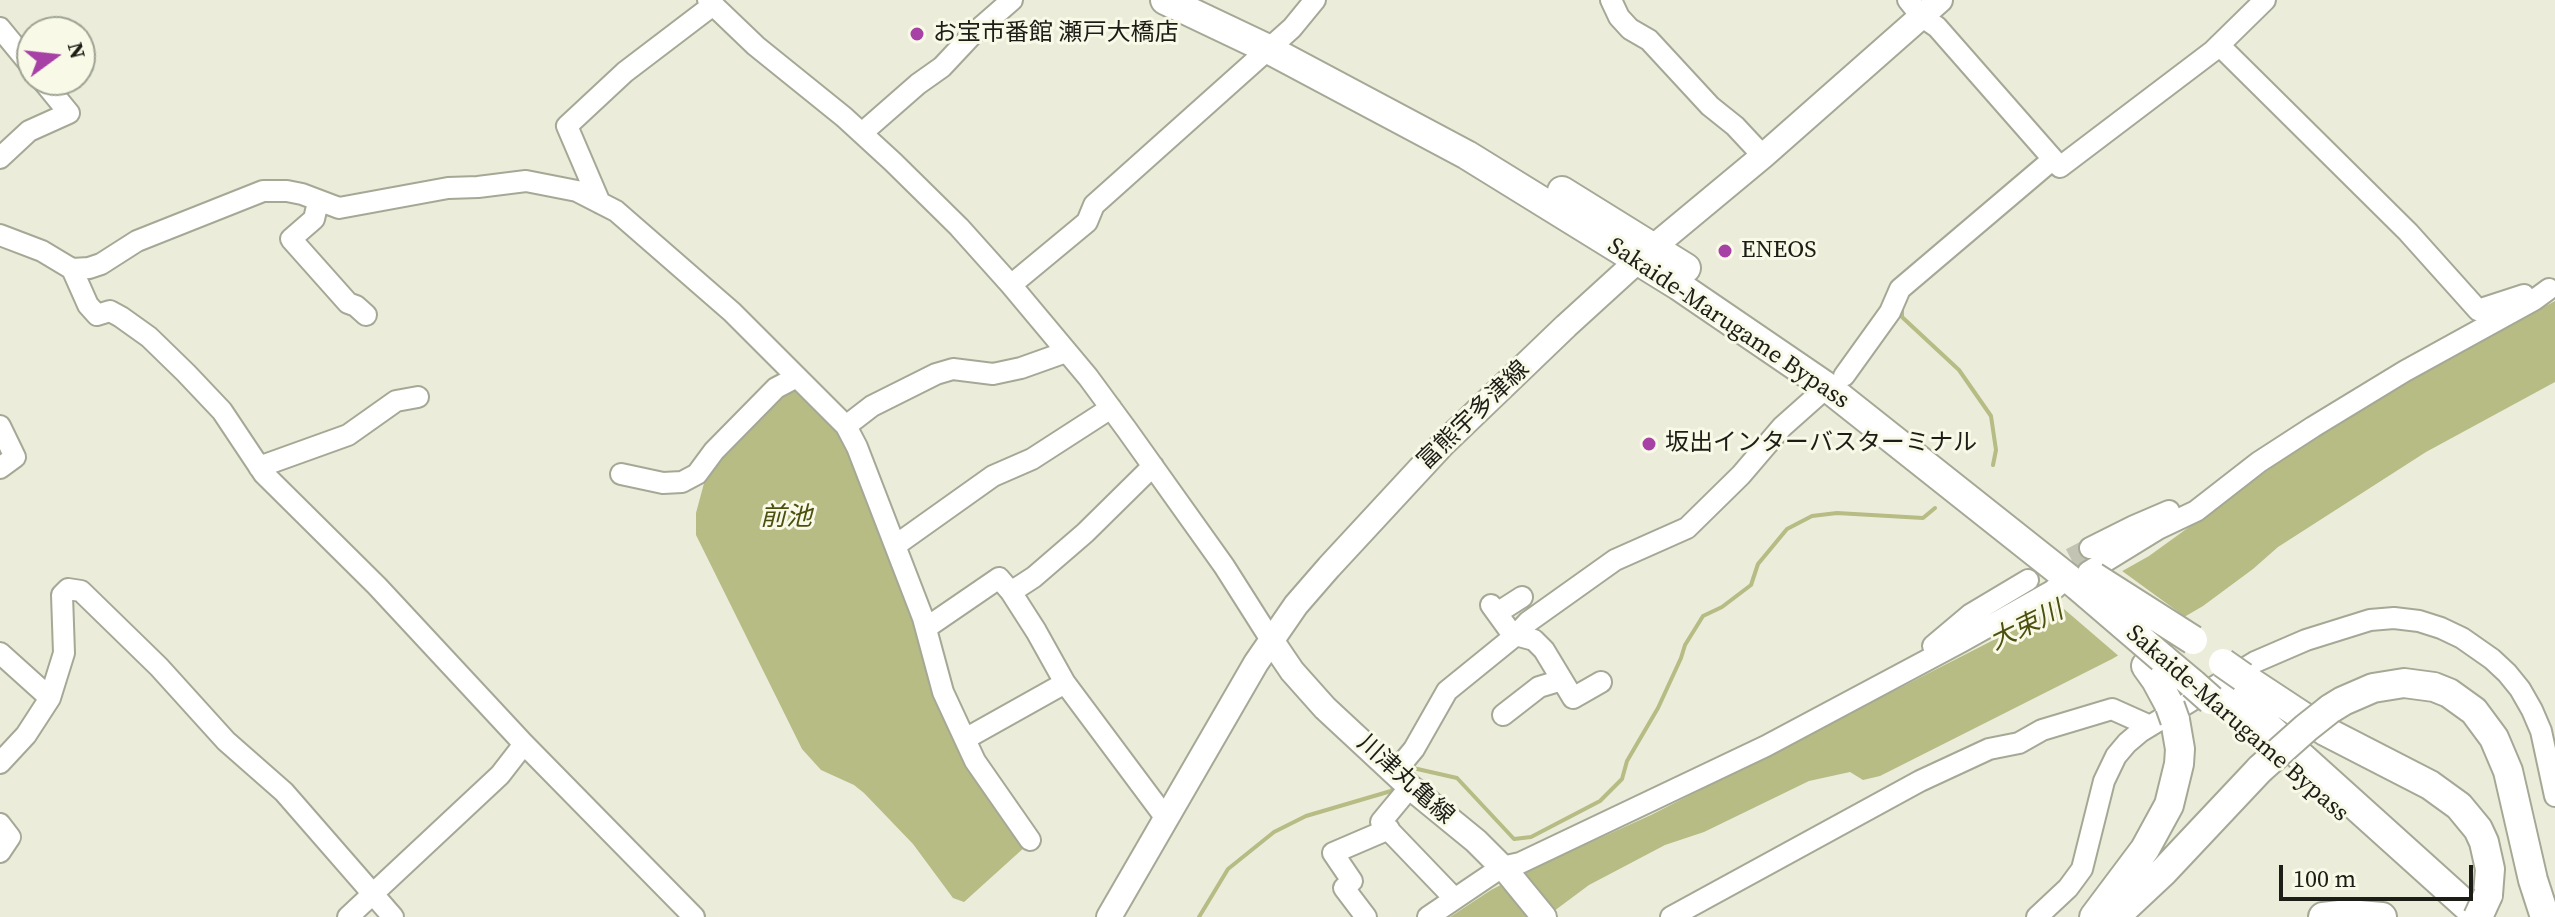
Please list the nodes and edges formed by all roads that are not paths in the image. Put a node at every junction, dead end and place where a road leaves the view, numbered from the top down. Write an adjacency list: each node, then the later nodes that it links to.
1 (1012, 0): 15 (street)
2 (1165, 0): 11 (highway, Sakaide-Marugame Bypass)
3 (1205, 0): 11 (highway, Sakaide-Marugame Bypass)
4 (1315, 0): 11 (street)
5 (1611, 0): 16 (street)
6 (1940, 0): 9 (main road, 富熊宇多津線)
7 (2265, 0): 12 (street)
8 (710, 2): 15 (street); 20 (street)
9 (1914, 8): 16 (main road, 富熊宇多津線); 18 (street)
10 (0, 28): 13 (street)
11 (1275, 43): 22 (highway, Sakaide-Marugame Bypass); 24 (street)
12 (2219, 45): 18 (street); 25 (street)
13 (16, 48)
14 (55, 96): 17 (street)
15 (862, 133): 24 (street)
16 (1763, 156): 22 (main road, 富熊宇多津線)
17 (0, 158)
18 (2052, 160): 29 (street)
19 (318, 202): 20 (street); 23 (street); 26 (street)
20 (600, 203): 28 (street)
21 (0, 235): 23 (street)
22 (1645, 254): 29 (highway, Sakaide-Marugame Bypass); 47 (main road, 富熊宇多津線)
23 (72, 269): 35 (street)
24 (1011, 285): 27 (street)
25 (2552, 288): 38 (street)
26 (366, 315)
27 (1066, 352): 31 (street); 33 (street)
28 (797, 377): 33 (street); 37 (street)
29 (1835, 382): 41 (highway, Sakaide-Marugame Bypass); 41 (highway, Sakaide-Marugame Bypass); 46 (street)
30 (418, 397): 35 (street)
31 (1111, 408): 34 (street); 40 (street)
32 (0, 426): 36 (street)
33 (846, 426): 40 (street)
34 (1153, 466): 43 (street); 47 (street)
35 (259, 467): 60 (street)
36 (0, 468)
37 (621, 474)
38 (2217, 493): 39 (street); 41 (street)
39 (2196, 511): 41 (street); 48 (street)
40 (896, 545): 45 (street)
41 (2078, 576): 48 (street); 50 (highway, bridge); 50 (highway)
42 (2028, 580): 51 (street)
43 (1011, 592): 45 (street); 55 (street)
44 (1522, 597): 46 (street)
45 (926, 628): 59 (street)
46 (1516, 635): 52 (street); 62 (street)
47 (1271, 640): 62 (main road, 川津丸亀線); 64 (main road, 富熊宇多津線)
48 (1961, 642): 51 (street)
49 (0, 653): 56 (street)
50 (2170, 653): 54 (highway); 58 (highway)
51 (1917, 665): 69 (street)
52 (1562, 680): 53 (street); 57 (street)
53 (1601, 681)
54 (2217, 681): 72 (highway, Sakaide-Marugame Bypass); 72 (highway); 86 (highway, Sakaide-Marugame Bypass)
55 (1065, 683): 59 (street); 64 (street)
56 (50, 698): 61 (street); 70 (street)
57 (1503, 715)
58 (2165, 718): 63 (street); 80 (street); 81 (street); 82 (highway)
59 (965, 739): 67 (street)
60 (524, 744): 70 (street); 75 (street)
61 (0, 763)
62 (1402, 779): 66 (street); 69 (main road, 川津丸亀線)
63 (2555, 796)
64 (1165, 817): 76 (main road, 富熊宇多津線)
65 (0, 824): 68 (street)
66 (1389, 829): 71 (street); 77 (street)
67 (1030, 840)
68 (0, 852)
69 (1505, 870): 71 (street); 79 (main road, 川津丸亀線)
70 (372, 892): 73 (street); 74 (street)
71 (1454, 898): 78 (street)
72 (2482, 910)
73 (348, 917)
74 (393, 917)
75 (694, 917)
76 (1109, 917)
77 (1366, 917)
78 (1428, 917)
79 (1544, 917)
80 (1671, 917)
81 (2037, 917)
82 (2094, 917)
83 (2115, 917): 87 (highway, bridge)
84 (2323, 917): 85 (highway)
85 (2382, 917)
86 (2454, 917)
87 (2545, 917)

